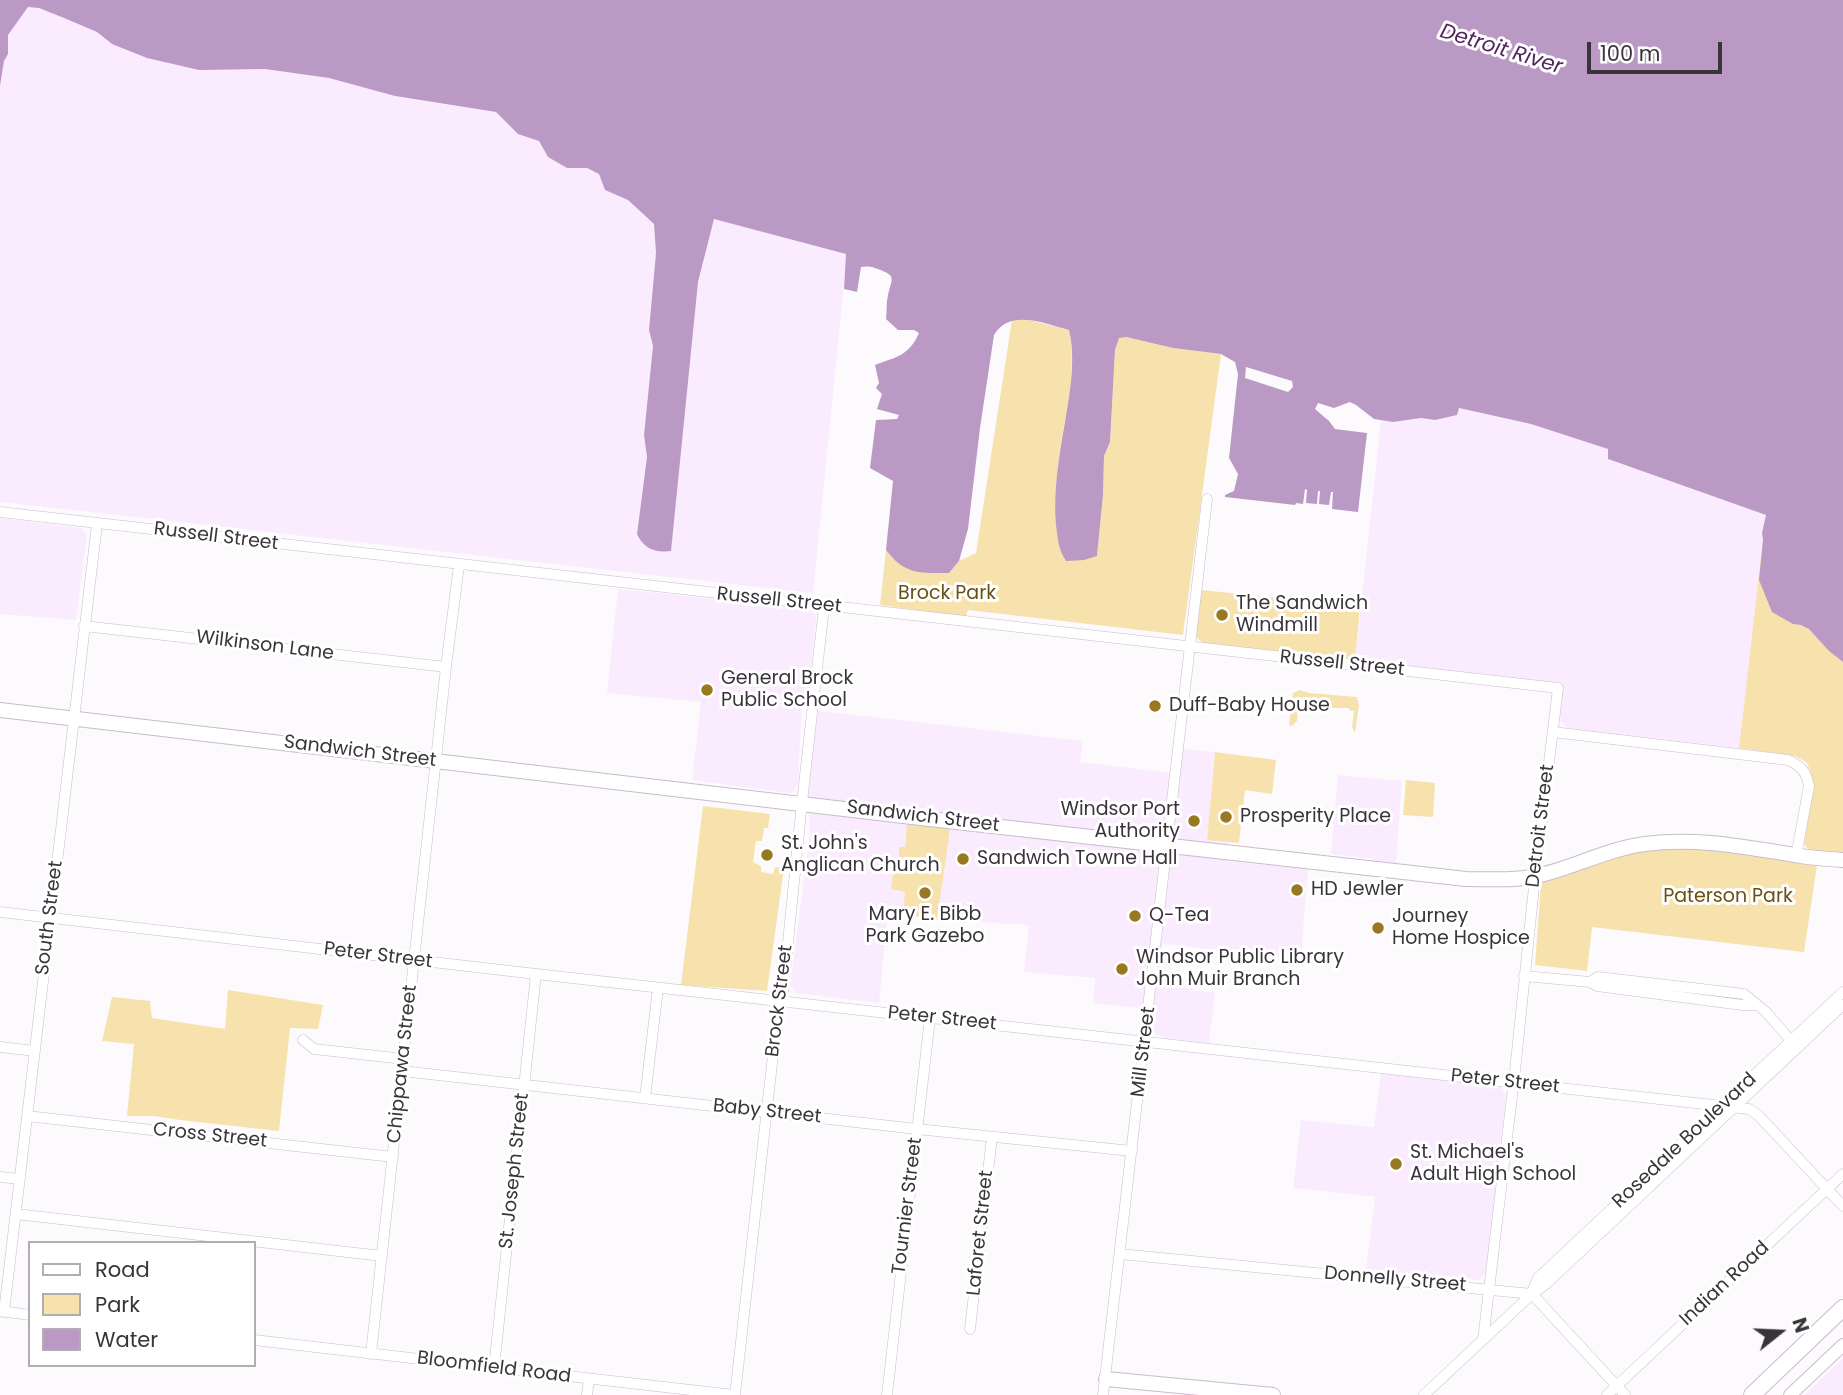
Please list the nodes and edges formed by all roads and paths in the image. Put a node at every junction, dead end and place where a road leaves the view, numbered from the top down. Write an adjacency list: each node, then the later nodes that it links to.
1 (1207, 499): 7 (street, Mill Street)
2 (0, 512): 3 (street, Russell Street)
3 (97, 524): 4 (street, Russell Street); 6 (street, South Street)
4 (459, 565): 5 (street, Russell Street); 8 (street, Chippawa Street)
5 (824, 607): 7 (street, Russell Street); 14 (street, Brock Street)
6 (85, 626): 8 (street, Wilkinson Lane); 11 (street, South Street)
7 (1189, 647): 9 (street, Russell Street); 15 (street, Mill Street)
8 (446, 667): 13 (street, Chippawa Street)
9 (1558, 688): 12 (street, Detroit Street)
10 (0, 710): 11 (main road, Sandwich Street)
11 (74, 719): 13 (main road, Sandwich Street); 20 (street, South Street)
12 (1553, 732): 16 (street); 18 (street, Detroit Street)
13 (437, 761): 14 (main road, Sandwich Street); 21 (street, Chippawa Street)
14 (802, 803): 15 (main road, Sandwich Street); 26 (street, Brock Street)
15 (1168, 846): 18 (main road, Sandwich Street); 30 (street, Mill Street)
16 (1796, 856): 17 (main road, Sandwich Street); 18 (main road, Sandwich Street)
17 (1843, 860)
18 (1535, 877): 23 (street, Detroit Street)
19 (0, 912): 20 (street, Peter Street)
20 (50, 918): 21 (street, Peter Street); 33 (street, South Street)
21 (415, 960): 22 (street, Peter Street); 34 (street, Chippawa Street)
22 (536, 974): 24 (street, Peter Street); 37 (street, St. Joseph Street)
23 (1524, 976): 31 (street); 36 (street, Detroit Street)
24 (659, 988): 26 (street, Peter Street); 38 (street)
25 (1843, 992): 31 (street, Rosedale Boulevard)
26 (779, 1001): 28 (street, Peter Street); 41 (street, Brock Street)
27 (1843, 1005): 31 (street, Rosedale Boulevard)
28 (930, 1018): 30 (street, Peter Street); 43 (street, Tournier Street)
29 (303, 1041): 34 (street)
30 (1145, 1042): 36 (street, Peter Street); 45 (street, Mill Street)
31 (1794, 1044): 39 (street, Rosedale Boulevard); 40 (street, Rosedale Boulevard)
32 (0, 1047): 33 (street)
33 (34, 1051): 42 (street, South Street)
34 (404, 1059): 35 (street, Chippawa Street)
35 (402, 1071): 37 (street, Baby Street); 46 (street, Chippawa Street)
36 (1514, 1082): 39 (street, Peter Street); 57 (street, Detroit Street)
37 (524, 1085): 38 (street, Baby Street); 67 (street, St. Joseph Street)
38 (645, 1098): 41 (street, Baby Street)
39 (1721, 1106): 40 (street, Peter Street); 58 (street, Rosedale Boulevard)
40 (1734, 1108): 50 (street, Peter Street); 58 (street, Rosedale Boulevard)
41 (767, 1112): 43 (street, Baby Street); 74 (street, Brock Street)
42 (27, 1116): 46 (street, Cross Street); 49 (street, South Street)
43 (917, 1129): 44 (street, Baby Street); 75 (street, Tournier Street)
44 (992, 1137): 45 (street, Baby Street); 62 (street, Laforet Street)
45 (1132, 1151): 55 (street, Mill Street)
46 (393, 1157): 56 (street, Chippawa Street)
47 (1843, 1174): 50 (street, Indian Road)
48 (0, 1177): 49 (street)
49 (20, 1179): 52 (street, South Street)
50 (1827, 1189): 51 (street, Peter Street); 70 (street, Indian Road)
51 (1843, 1206)
52 (16, 1213): 53 (street); 60 (street, South Street)
53 (254, 1241)
54 (256, 1241): 56 (street)
55 (1120, 1254): 57 (street, Donnelly Street); 69 (street, Mill Street)
56 (382, 1256): 66 (street, Chippawa Street)
57 (1489, 1288): 58 (street, Donnelly Street); 64 (street, Detroit Street)
58 (1532, 1294): 64 (street, Rosedale Boulevard); 70 (street)
59 (1843, 1308): 81 (highway)
60 (2, 1311): 61 (street)
61 (28, 1315)
62 (970, 1329)
63 (256, 1340): 66 (street, Bloomfield Road)
64 (1483, 1340): 78 (street, Rosedale Boulevard)
65 (1843, 1345): 82 (street)
66 (371, 1354): 67 (street, Bloomfield Road)
67 (494, 1368): 68 (street, Bloomfield Road)
68 (589, 1379): 71 (street, Bloomfield Road); 73 (street)
69 (1106, 1379): 72 (main road); 76 (street, Mill Street)
70 (1617, 1386): 79 (street, Indian Road); 80 (street)
71 (701, 1393): 74 (street, Bloomfield Road)
72 (1222, 1393): 77 (main road)
73 (587, 1395)
74 (735, 1395)
75 (887, 1395)
76 (1103, 1395)
77 (1273, 1395)
78 (1424, 1395)
79 (1607, 1395)
80 (1625, 1395)
81 (1752, 1395)
82 (1790, 1395)

